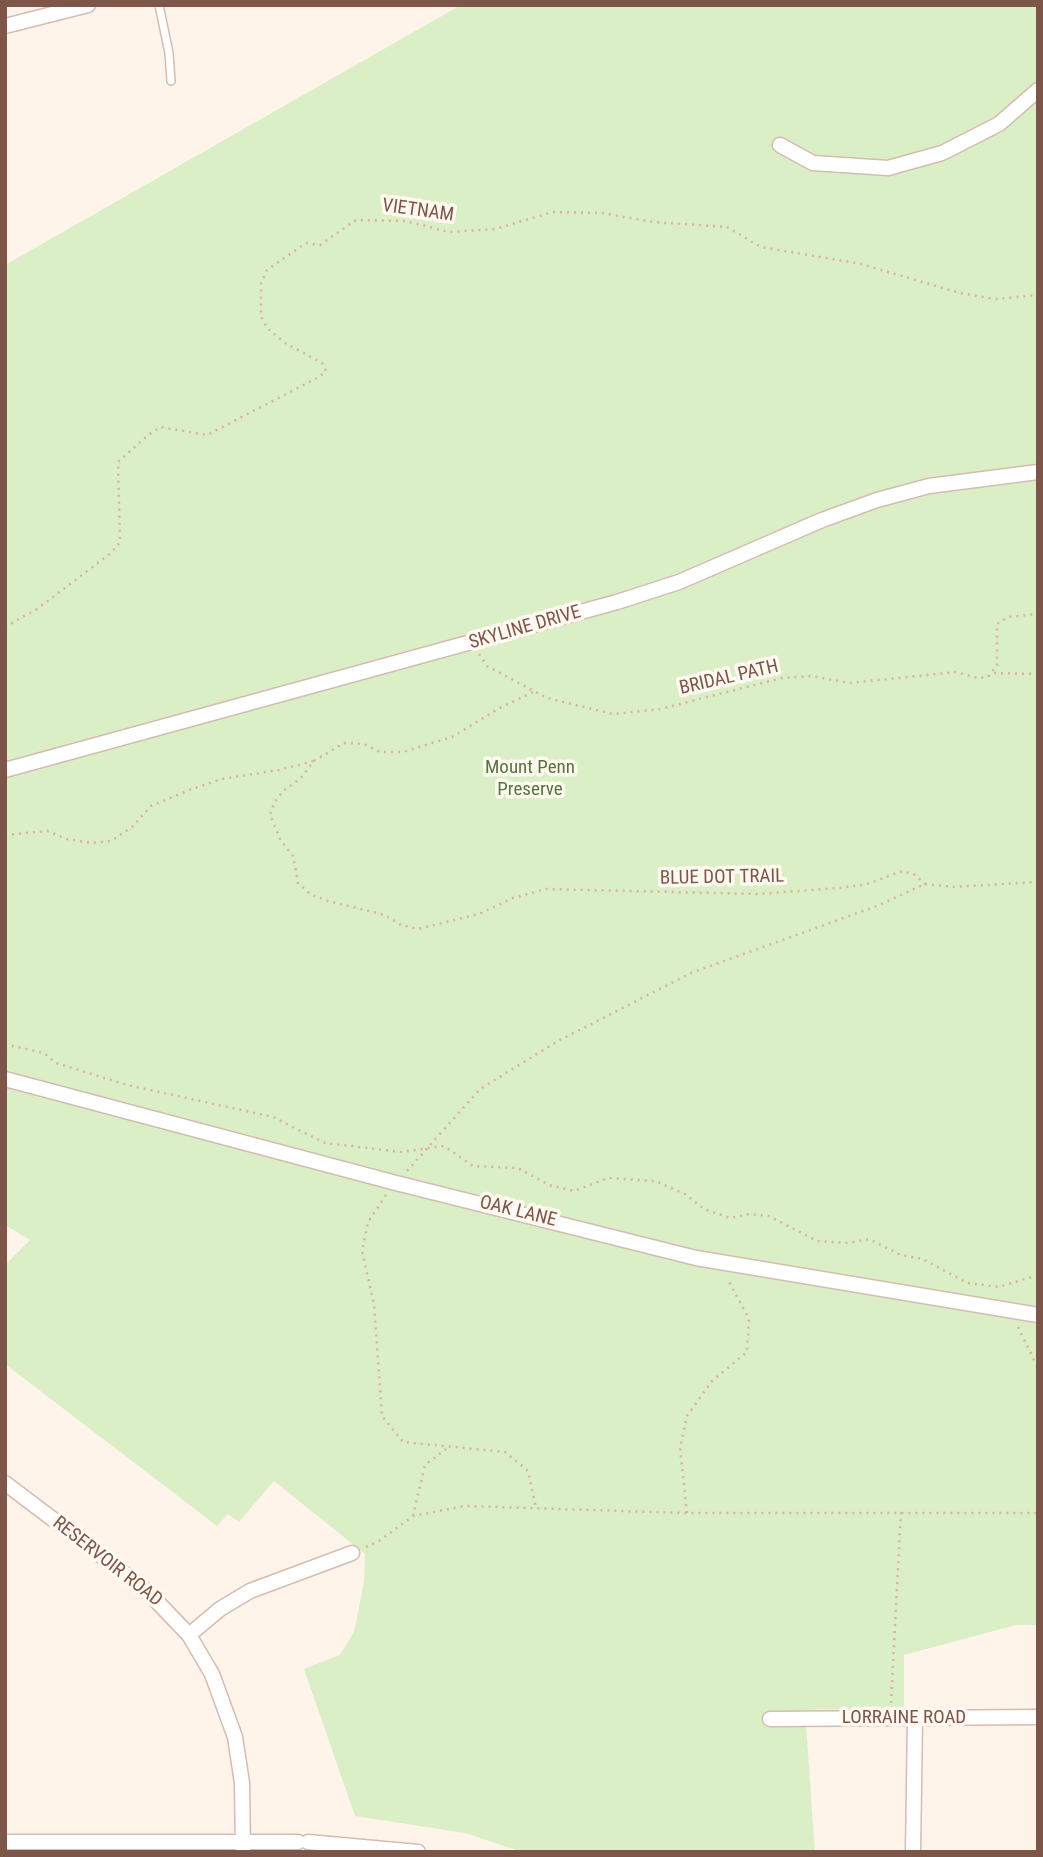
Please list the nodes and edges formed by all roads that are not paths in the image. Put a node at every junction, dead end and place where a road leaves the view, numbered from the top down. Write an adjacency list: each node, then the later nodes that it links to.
1 (88, 5): 3 (street)
2 (159, 5): 4 (lane)
3 (5, 26)
4 (171, 81)
5 (1038, 90): 6 (street)
6 (780, 145)
7 (1038, 472): 8 (street, SKYLINE DRIVE)
8 (5, 770)
9 (5, 1079): 10 (street, OAK LANE)
10 (1038, 1315)
11 (5, 1483): 13 (street, RESERVOIR ROAD)
12 (352, 1553): 13 (street)
13 (189, 1635): 18 (street, RESERVOIR ROAD)
14 (1038, 1717): 15 (street, LORRAINE ROAD)
15 (915, 1718): 16 (street, LORRAINE ROAD); 20 (street)
16 (770, 1719)
17 (5, 1842): 18 (street)
18 (243, 1848): 19 (street)
19 (418, 1852)
20 (913, 1852)

